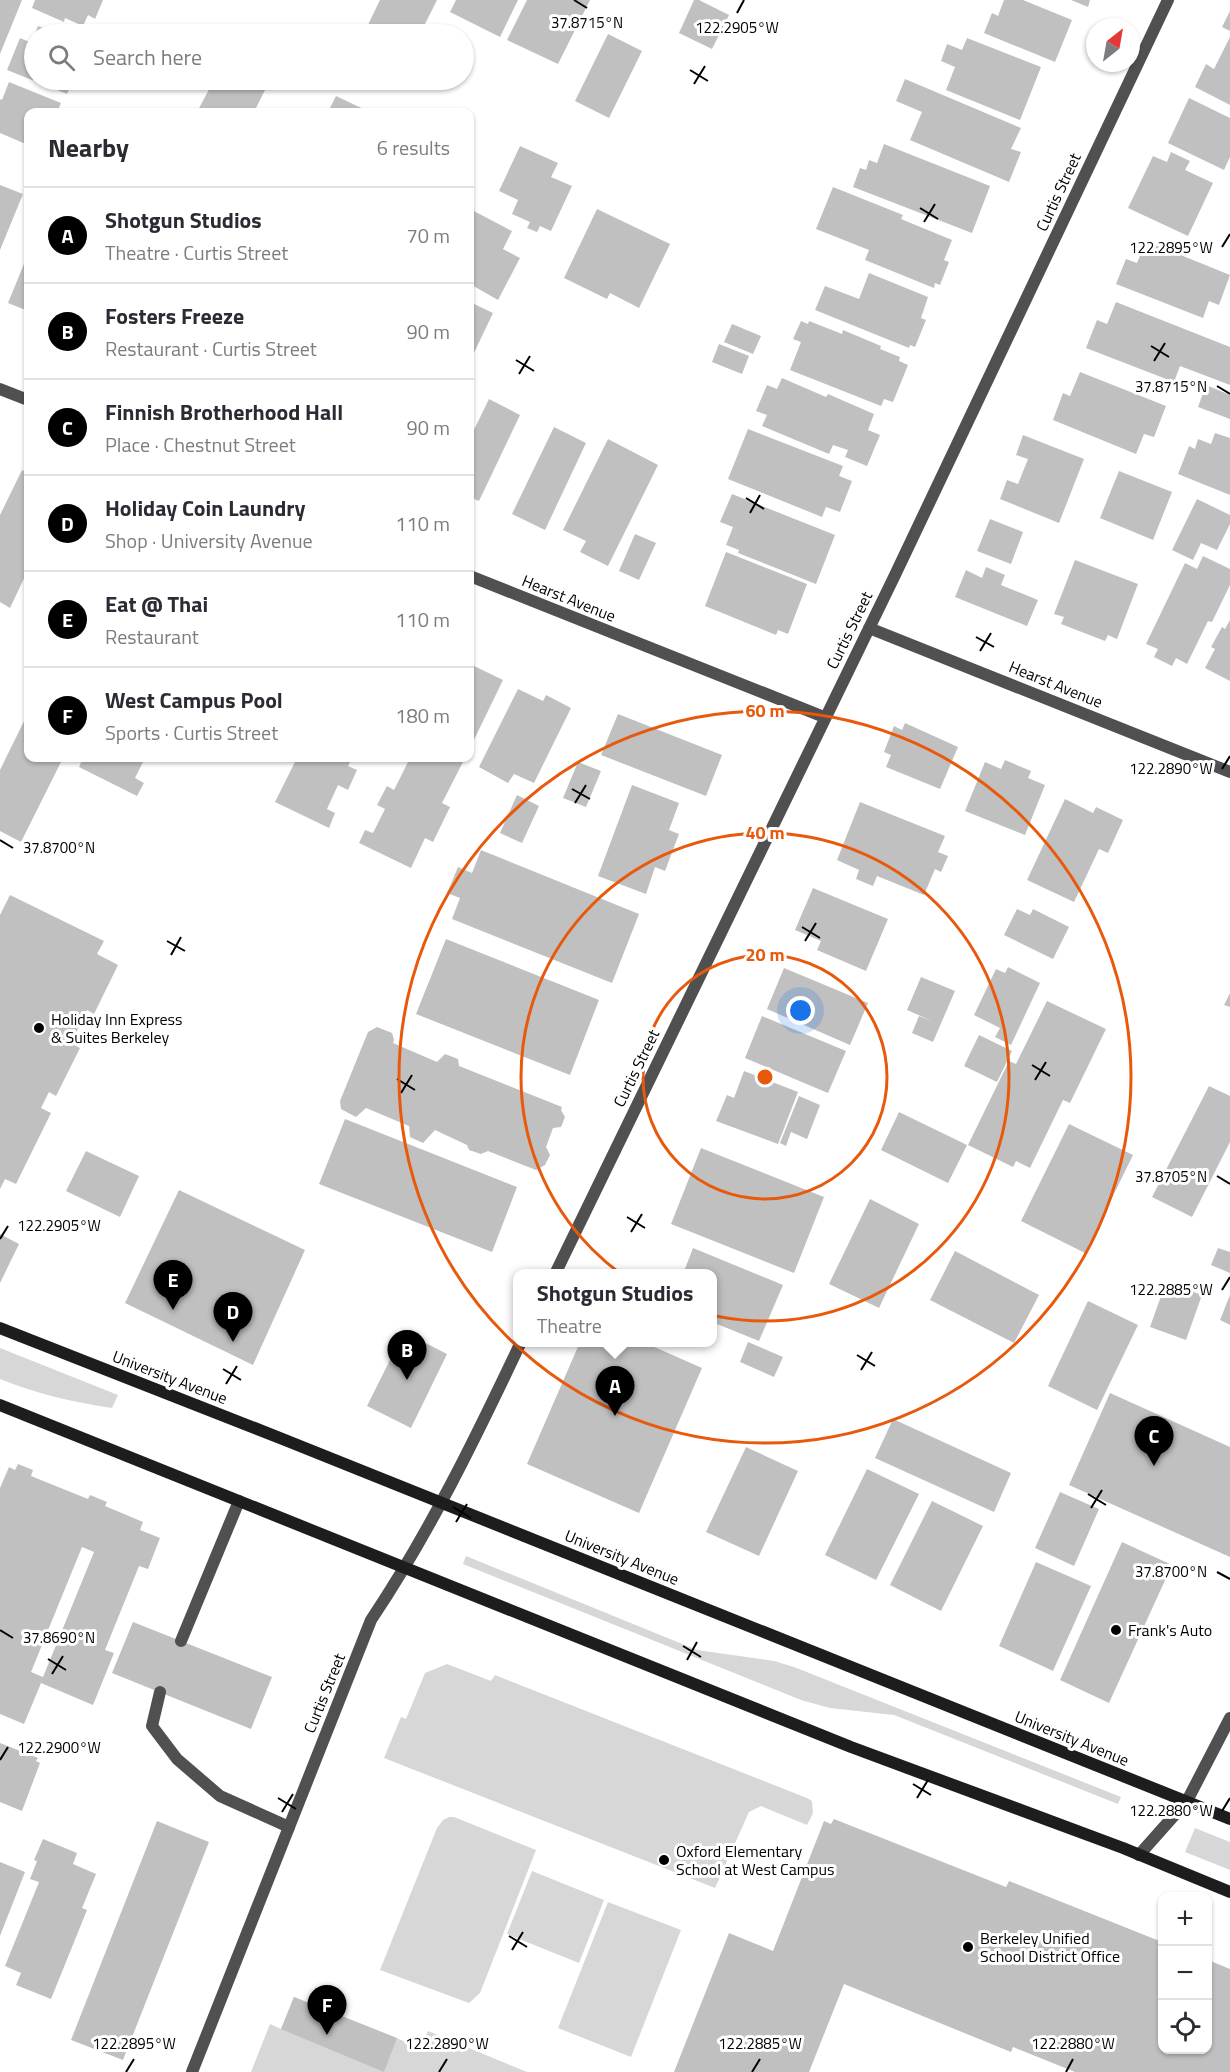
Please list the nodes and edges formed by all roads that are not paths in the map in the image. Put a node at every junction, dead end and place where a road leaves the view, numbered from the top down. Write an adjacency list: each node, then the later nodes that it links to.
1 (1168, 0): 5 (street, Curtis Street)
2 (0, 389): 3 (street)
3 (24, 398)
4 (474, 578): 6 (street, Hearst Avenue)
5 (869, 628): 6 (street, Curtis Street); 7 (street, Hearst Avenue)
6 (824, 717): 8 (street, Curtis Street)
7 (1230, 772)
8 (557, 1269)
9 (0, 1328): 13 (main road, University Avenue)
10 (519, 1347): 13 (street, Curtis Street)
11 (0, 1405): 12 (main road)
12 (239, 1501): 14 (main road); 15 (street)
13 (441, 1503): 14 (street, Curtis Street); 18 (main road, University Avenue)
14 (405, 1568): 20 (street, Curtis Street); 21 (main road)
15 (181, 1641)
16 (160, 1692): 20 (street)
17 (1230, 1718): 18 (street)
18 (1187, 1802): 19 (main road, University Avenue); 21 (street)
19 (1230, 1819)
20 (289, 1827): 23 (street, Curtis Street)
21 (1139, 1855): 22 (main road)
22 (1230, 1892)
23 (192, 2072)

